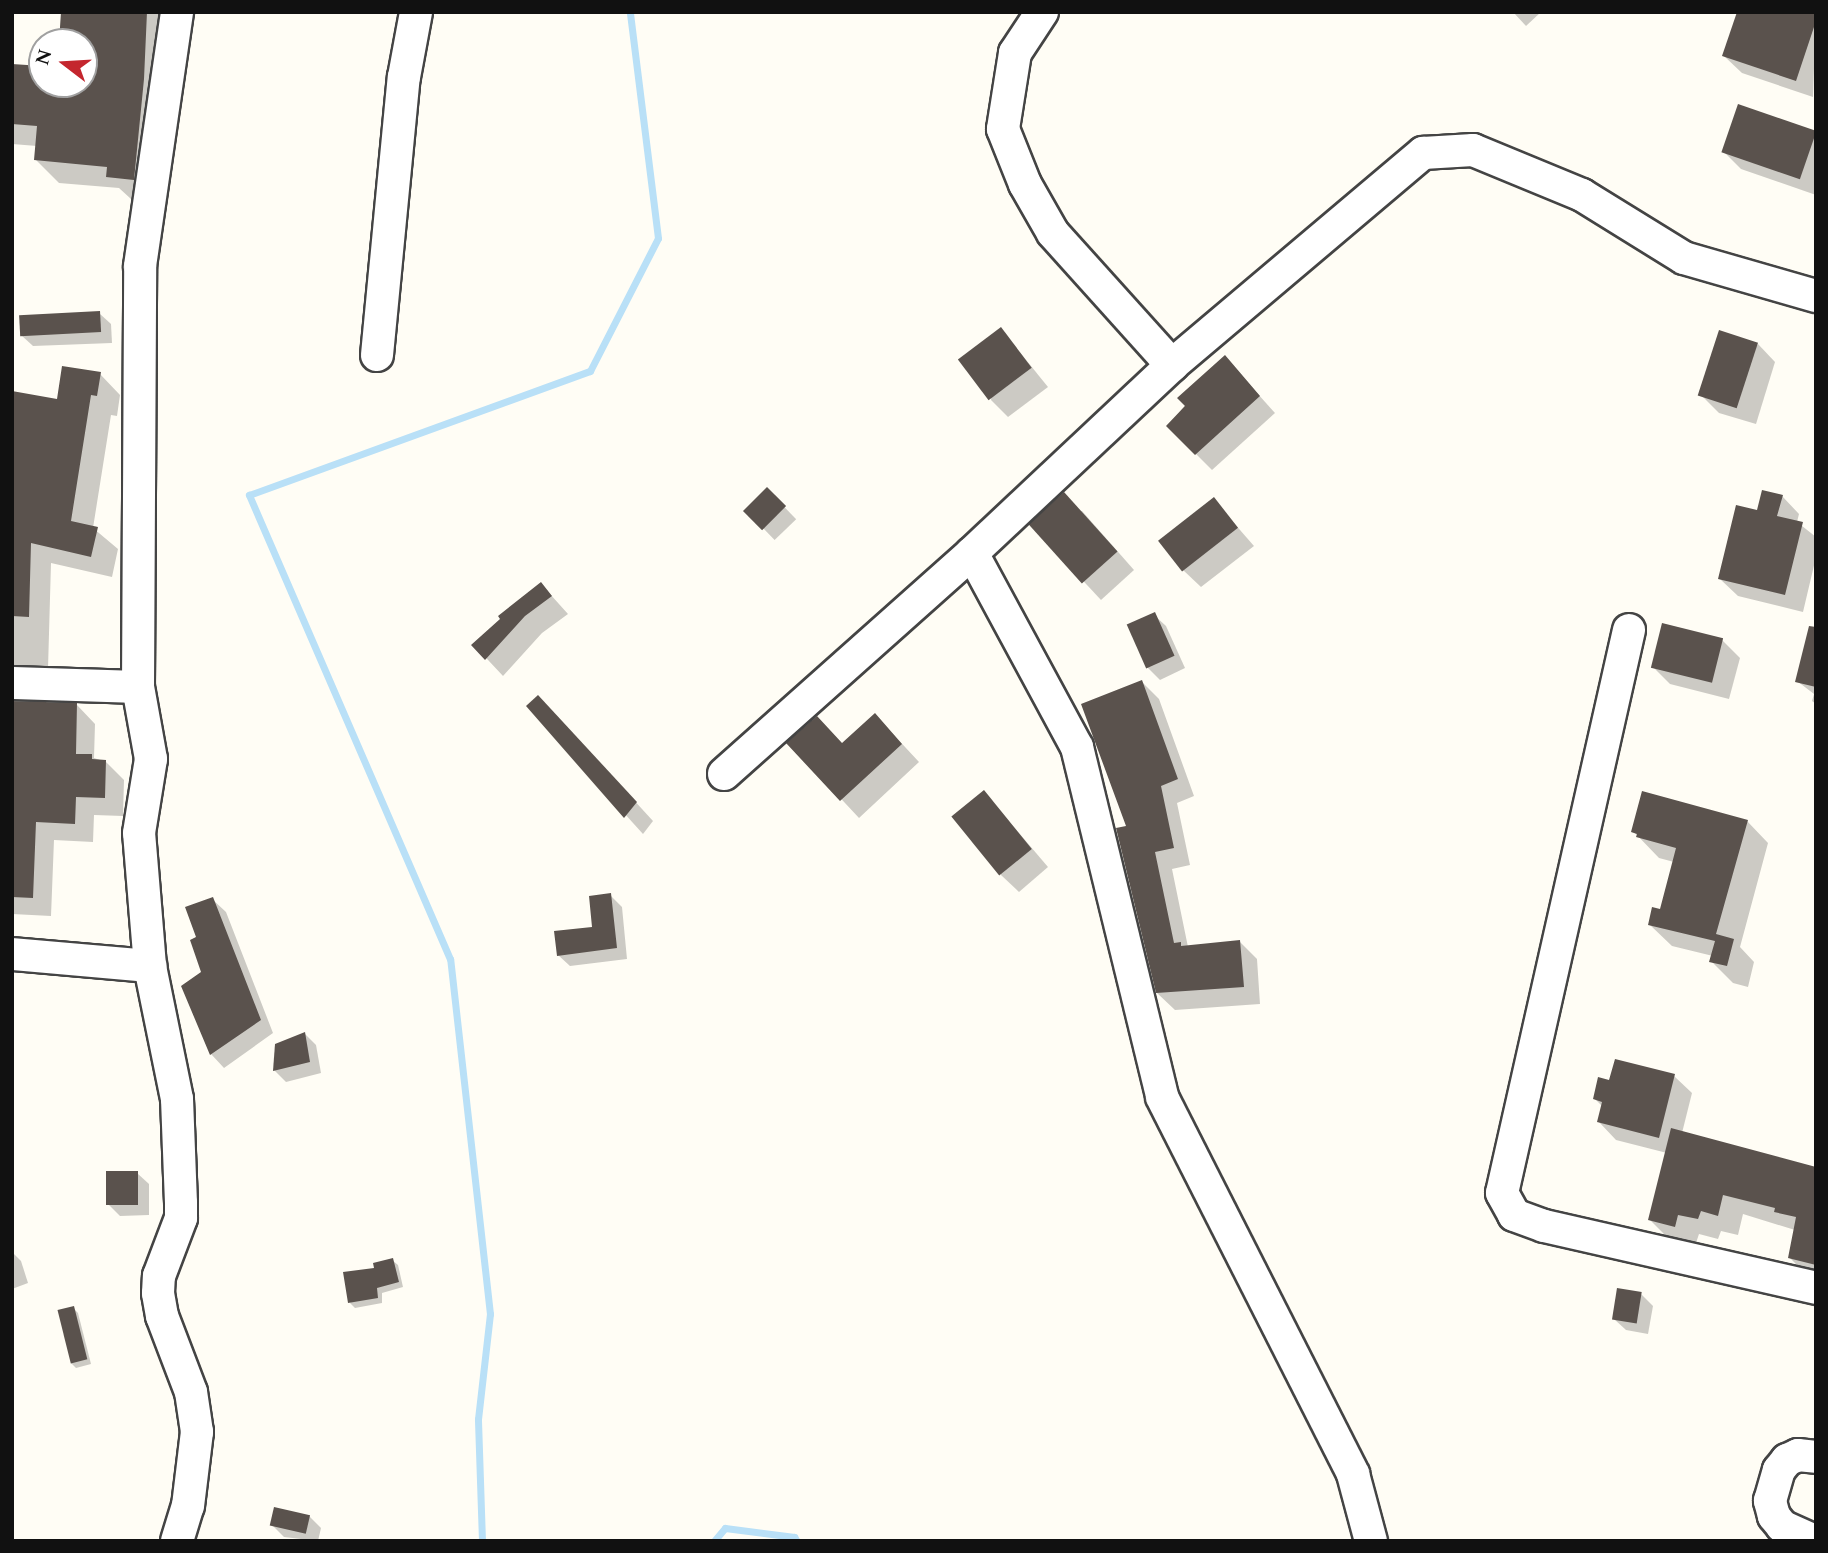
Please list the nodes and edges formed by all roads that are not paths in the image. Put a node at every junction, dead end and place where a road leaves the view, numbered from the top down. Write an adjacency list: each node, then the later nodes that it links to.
1 (177, 12): 10 (street)
2 (416, 12): 5 (street)
3 (1042, 12): 6 (street)
4 (1816, 296): 6 (street)
5 (377, 355)
6 (1172, 365): 7 (street)
7 (972, 553): 11 (street); 17 (street)
8 (1629, 631): 14 (street)
9 (12, 683): 10 (street)
10 (138, 687): 13 (street)
11 (724, 774)
12 (12, 954): 13 (street)
13 (150, 966): 16 (street)
14 (1816, 1288)
15 (1816, 1457): 18 (street)
16 (177, 1541)
17 (1371, 1541)
18 (1815, 1541)

